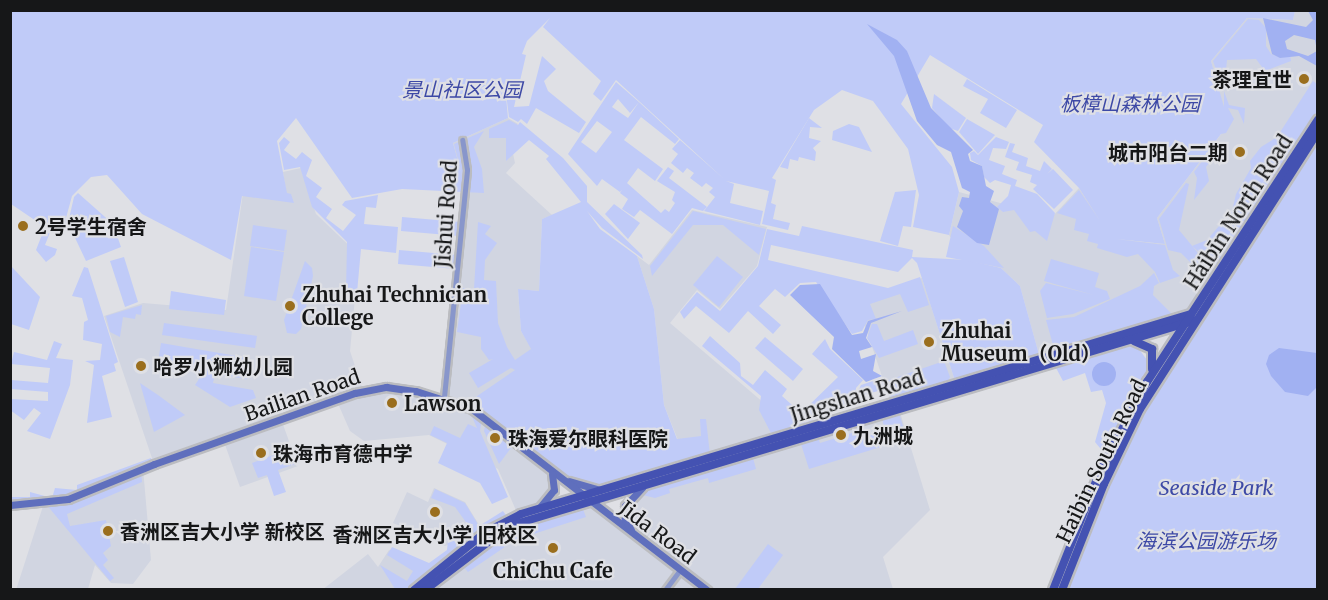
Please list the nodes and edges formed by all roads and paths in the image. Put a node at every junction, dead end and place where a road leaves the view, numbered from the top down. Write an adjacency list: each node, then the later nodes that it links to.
1 (1317, 120): 4 (main road, Hǎibīn North Road)
2 (1317, 132): 4 (main road, Hǎibīn North Road)
3 (462, 140): 8 (street, Jishui Road)
4 (1193, 317): 5 (main road, Jingshan Road); 11 (main road, Jingshan Road); 23 (main road, Haibin South Road)
5 (1186, 323): 6 (main road, Jingshan Road); 7 (main road, Haibin South Road)
6 (1127, 340): 7 (main road); 10 (main road, Jingshan Road)
7 (1147, 382): 22 (main road, Haibin South Road)
8 (444, 397): 9 (main road, Bailian Road); 14 (main road, Bailian Road)
9 (551, 471): 11 (main road); 12 (main road, Bailian Road); 15 (main road)
10 (649, 484): 13 (main road, Jingshan Road); 16 (main road)
11 (600, 490): 12 (main road, Jingshan Road)
12 (582, 495): 13 (main road, Jida Road); 15 (main road, Jingshan Road)
13 (590, 501): 16 (main road, Jida Road); 19 (main road, Jingshan Road)
14 (10, 505)
15 (539, 508): 18 (main road, Jingshan Road)
16 (637, 537): 17 (main road, Jida Road)
17 (680, 570): 20 (street); 21 (main road, Jida Road)
18 (414, 590)
19 (425, 590)
20 (665, 590)
21 (707, 590)
22 (1053, 590)
23 (1062, 590)

